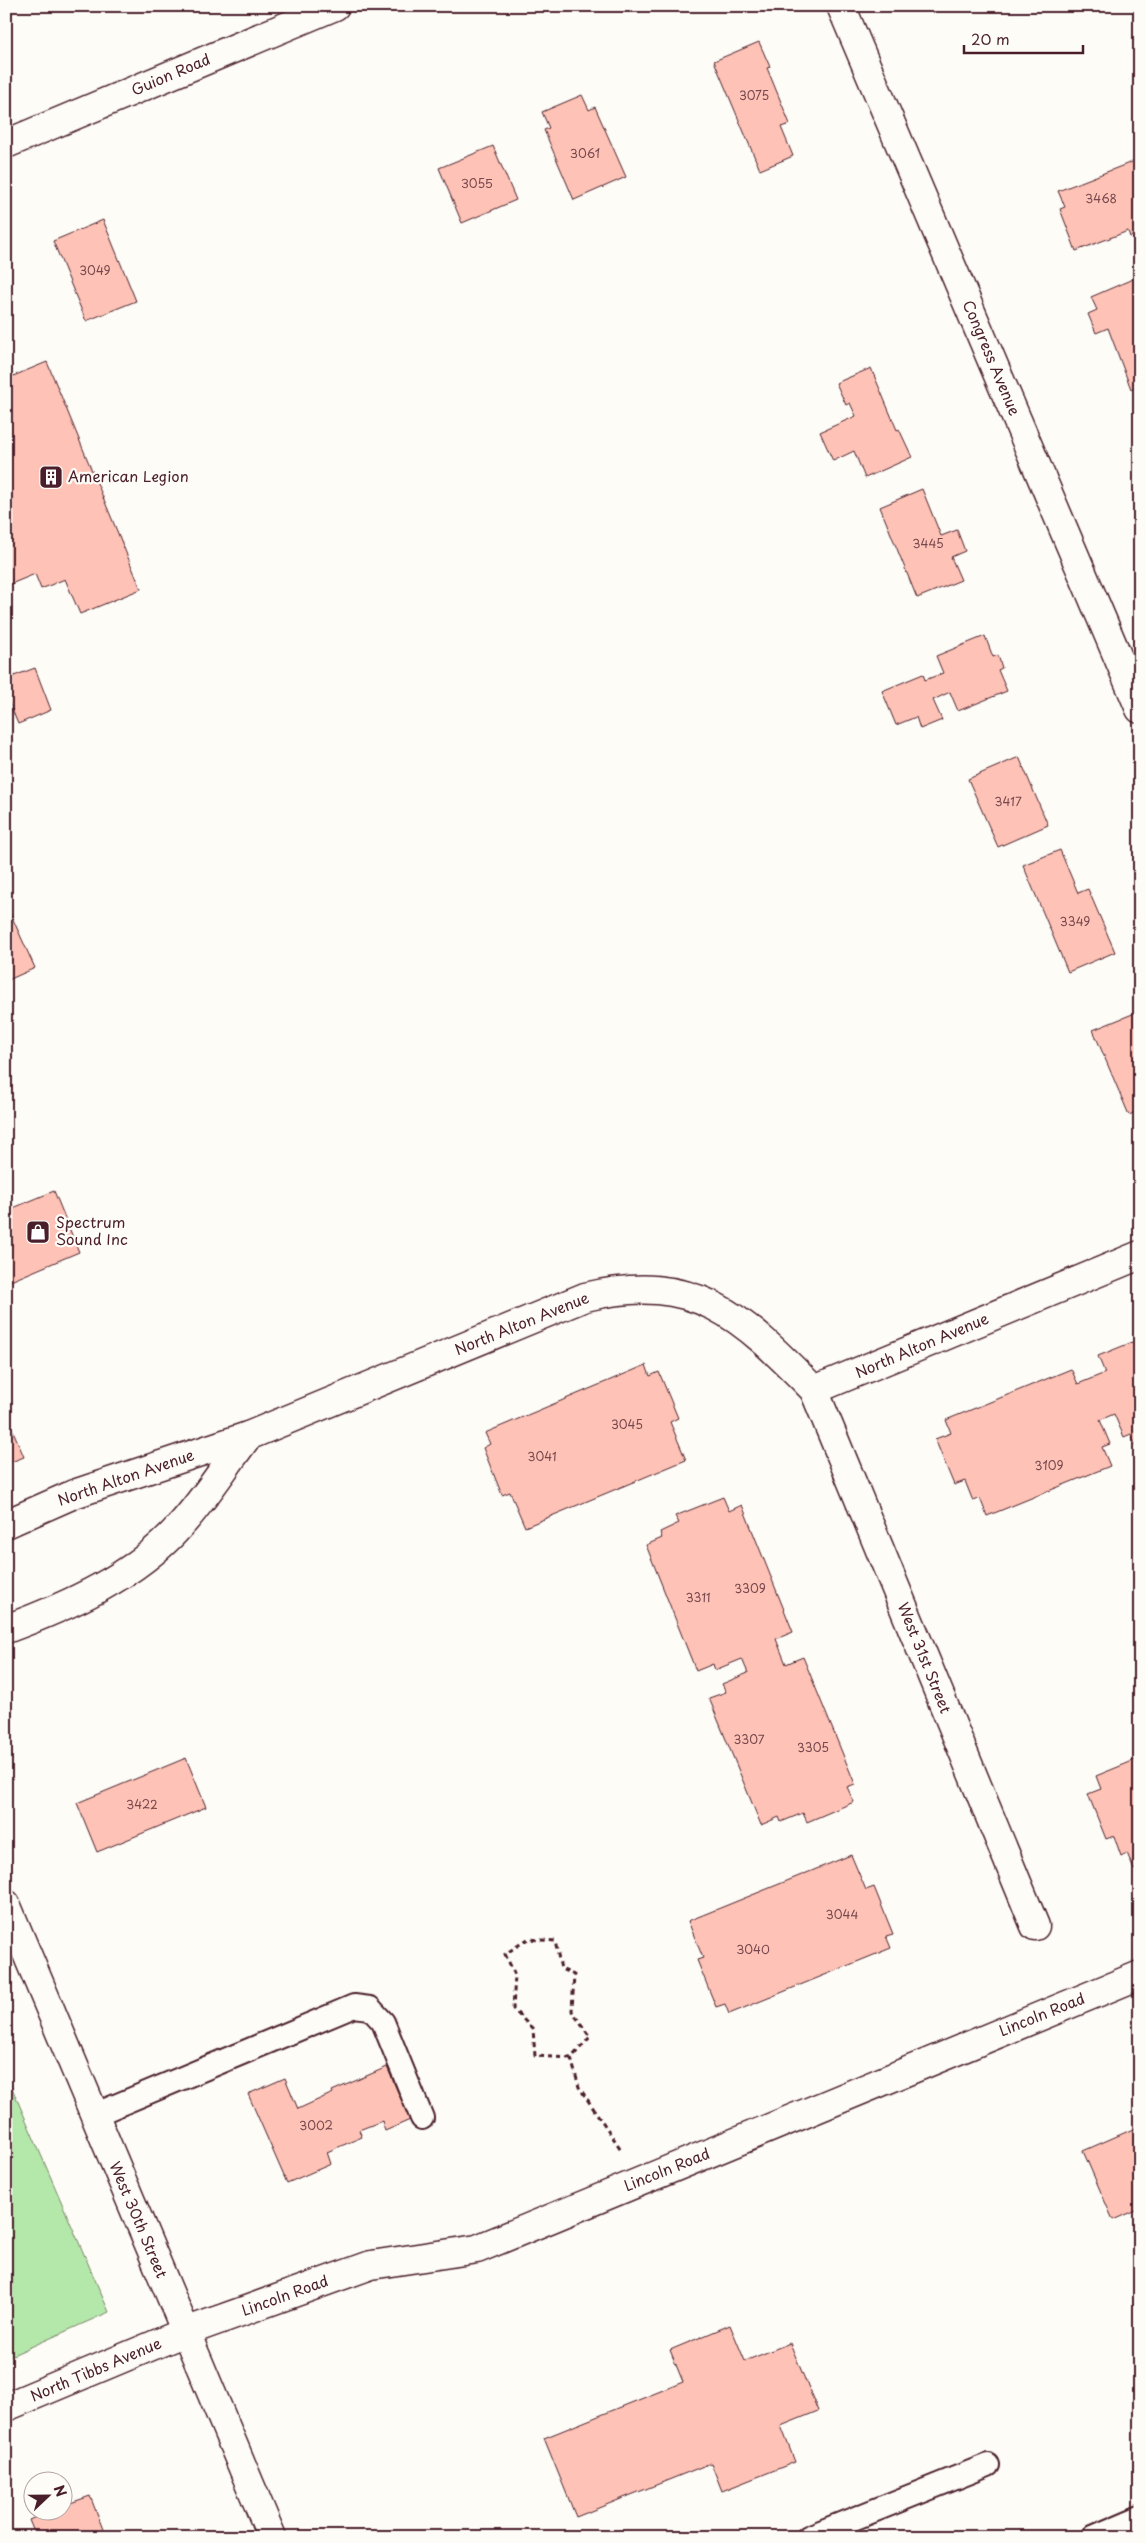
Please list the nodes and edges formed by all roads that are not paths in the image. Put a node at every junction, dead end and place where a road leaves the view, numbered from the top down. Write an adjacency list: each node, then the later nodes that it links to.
1 (336, 6): 3 (street, Guion Road)
2 (841, 6): 4 (street, Congress Avenue)
3 (6, 144)
4 (1140, 709)
5 (1140, 1255): 6 (street, North Alton Avenue)
6 (814, 1390): 7 (street, North Alton Avenue); 11 (street, West 31st Street)
7 (248, 1436): 8 (street, North Alton Avenue); 9 (street)
8 (6, 1524)
9 (6, 1629)
10 (6, 1904): 13 (street, West 30th Street)
11 (1034, 1926)
12 (1140, 1975): 15 (street, Lincoln Road)
13 (94, 2115): 14 (lane); 15 (street, West 30th Street)
14 (422, 2118)
15 (185, 2332): 16 (street, North Tibbs Avenue); 19 (street, West 30th Street)
16 (6, 2407)
17 (988, 2465): 20 (lane)
18 (1140, 2516): 21 (lane)
19 (272, 2537)
20 (808, 2537)
21 (1094, 2537)

